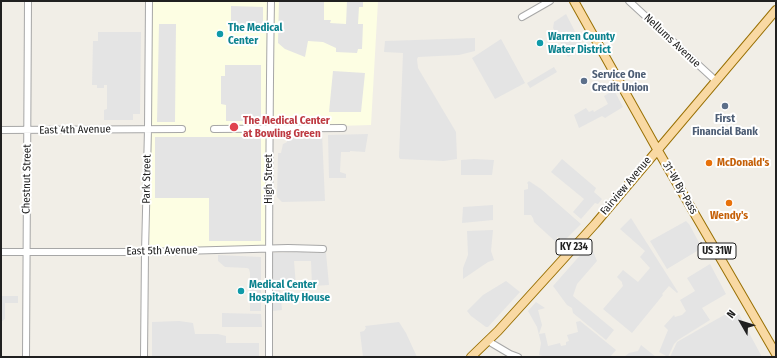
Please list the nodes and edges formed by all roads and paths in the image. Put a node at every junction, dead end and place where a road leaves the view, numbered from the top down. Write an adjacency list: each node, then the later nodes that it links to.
1 (28, 1): 16 (street, Chestnut Street)
2 (149, 1): 12 (street, Park Street)
3 (271, 1): 10 (street, High Street)
4 (550, 1): 8 (street)
5 (574, 1): 17 (main road, 31-W By-Pass / US 31W)
6 (629, 1): 9 (street, Nellums Avenue)
7 (776, 10): 9 (main road, Fairview Avenue / KY 234)
8 (522, 17)
9 (716, 81): 17 (main road, Fairview Avenue / KY 234)
10 (269, 128): 11 (street); 14 (street); 18 (street, High Street)
11 (343, 128)
12 (148, 129): 13 (street, East 4th Avenue); 16 (street, East 4th Avenue); 22 (street, Park Street)
13 (182, 129)
14 (214, 129)
15 (1, 130): 16 (street, East 4th Avenue)
16 (28, 130): 20 (street, Chestnut Street)
17 (658, 149): 23 (main road, Fairview Avenue / KY 234); 24 (main road, 31-W By-Pass / US 31W)
18 (269, 249): 19 (street, East 5th Avenue); 22 (street, East 5th Avenue); 27 (street, High Street)
19 (324, 249)
20 (26, 251): 21 (street, East 5th Avenue); 22 (street, East 5th Avenue); 25 (street, Chestnut Street)
21 (1, 252)
22 (145, 252): 26 (street, Park Street)
23 (488, 341): 28 (main road, Fairview Avenue / KY 234); 29 (street)
24 (776, 354)
25 (26, 357)
26 (144, 357)
27 (269, 357)
28 (472, 357)
29 (518, 357)

